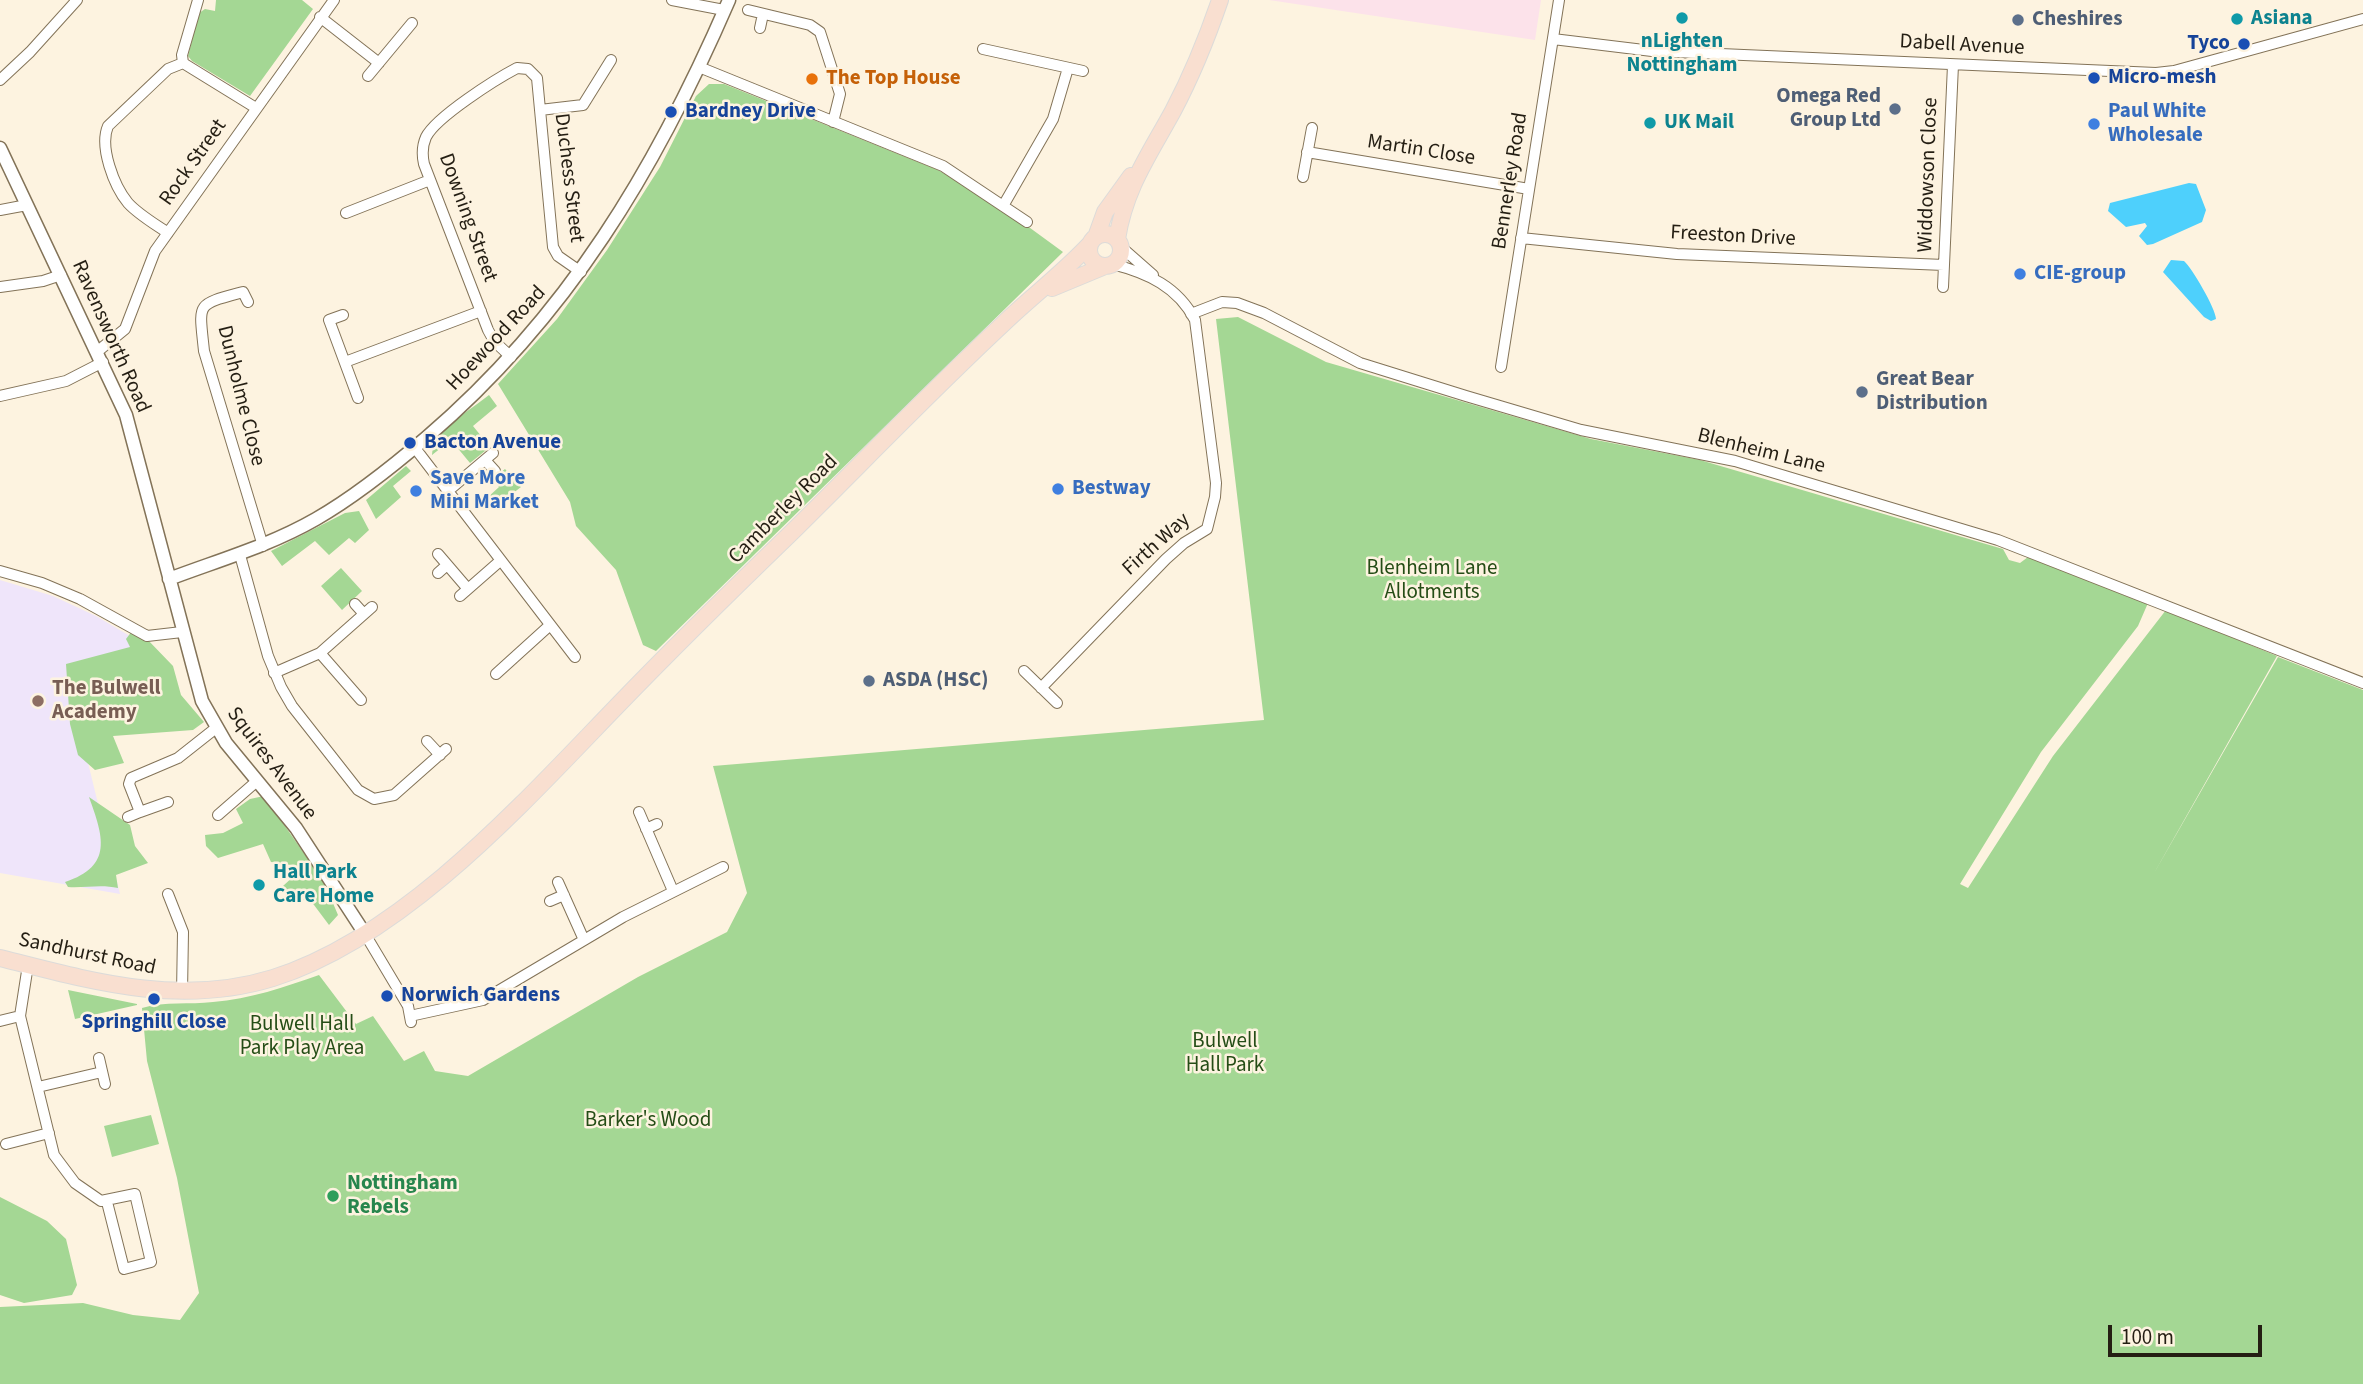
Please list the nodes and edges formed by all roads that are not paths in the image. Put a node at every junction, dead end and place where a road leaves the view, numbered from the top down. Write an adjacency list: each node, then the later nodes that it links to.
1 (77, 0): 25 (street)
2 (198, 0): 17 (street)
3 (334, 0): 10 (street, Rock Street)
4 (672, 0): 7 (street)
5 (1220, 0): 32 (main road, Camberley Road)
6 (1559, 0): 14 (street, Bennerley Road)
7 (726, 5): 20 (street, Hoewood Road)
8 (748, 10): 9 (street)
9 (763, 14): 13 (street); 28 (street)
10 (320, 17): 18 (street); 26 (street, Rock Street)
11 (2363, 19): 19 (street, Dabell Avenue)
12 (412, 23): 18 (street)
13 (760, 28)
14 (1553, 39): 19 (street, Dabell Avenue); 35 (street, Bennerley Road)
15 (983, 49): 21 (street)
16 (611, 60): 27 (street)
17 (183, 63): 26 (street); 41 (street)
18 (379, 63): 23 (street)
19 (1953, 65): 46 (street, Widdowson Close)
20 (699, 67): 28 (street); 47 (street, Hoewood Road)
21 (1068, 68): 22 (street); 37 (street)
22 (1083, 71)
23 (368, 76)
24 (537, 78): 27 (street, Duchess Street); 34 (street, Downing Street)
25 (0, 80)
26 (256, 108): 41 (street, Rock Street)
27 (540, 110): 47 (street, Duchess Street)
28 (833, 121): 37 (street)
29 (1312, 128): 31 (street)
30 (0, 148): 36 (street, Ravensworth Road)
31 (1307, 152): 33 (street); 35 (street, Martin Close)
32 (1138, 169): 43 (main road, Camberley Road); 44 (main road, Camberley Road)
33 (1303, 177)
34 (430, 180): 39 (street); 54 (street, Downing Street)
35 (1529, 189): 42 (street, Bennerley Road)
36 (27, 205): 38 (street); 48 (street, Ravensworth Road)
37 (1003, 206): 40 (street)
38 (0, 210)
39 (358, 221)
40 (1027, 222)
41 (168, 233): 57 (street, Rock Street)
42 (1521, 238): 46 (street, Freeston Drive); 60 (street, Bennerley Road)
43 (1093, 240): 44 (main road); 45 (main road); 52 (main road, Camberley Road)
44 (1118, 243): 45 (main road); 49 (street)
45 (1109, 265): 49 (street); 52 (main road, Camberley Road)
46 (1944, 265): 51 (street, Widdowson Close)
47 (581, 272): 58 (street, Hoewood Road)
48 (61, 275): 50 (street); 57 (street, Ravensworth Road)
49 (1158, 280): 56 (street)
50 (0, 287)
51 (1943, 287)
52 (1030, 300): 104 (main road, Camberley Road)
53 (248, 302): 66 (street, Dunholme Close)
54 (481, 311): 58 (street, Downing Street); 59 (street)
55 (343, 314): 59 (street)
56 (1191, 314): 82 (street, Blenheim Lane); 83 (street, Firth Way)
57 (100, 357): 61 (street, Rock Street); 73 (street, Ravensworth Road)
58 (511, 357): 63 (street, Hoewood Road)
59 (345, 362): 62 (street)
60 (1501, 367)
61 (0, 396)
62 (358, 398)
63 (415, 447): 65 (street); 66 (street, Hoewood Road)
64 (495, 471): 65 (street)
65 (448, 491): 69 (street)
66 (263, 546): 68 (street, Hoewood Road)
67 (438, 554): 70 (street)
68 (240, 555): 73 (street, Hoewood Road); 80 (street)
69 (500, 561): 70 (street); 75 (street)
70 (447, 565): 72 (street)
71 (0, 571): 76 (street)
72 (438, 573)
73 (169, 579): 76 (street, Ravensworth Road)
74 (355, 604): 77 (street)
75 (549, 626): 78 (street); 81 (street)
76 (182, 632): 86 (street, Squires Avenue)
77 (320, 653): 80 (street); 84 (street)
78 (575, 657)
79 (1024, 671): 83 (street)
80 (274, 673): 87 (street)
81 (510, 677)
82 (2363, 683)
83 (1041, 688): 85 (street)
84 (361, 700)
85 (1057, 702)
86 (216, 728): 88 (street, Squires Avenue); 91 (street)
87 (427, 741)
88 (257, 780): 92 (street); 104 (street, Squires Avenue)
89 (168, 802): 91 (street)
90 (639, 812): 95 (street)
91 (140, 813): 93 (street)
92 (218, 815)
93 (128, 817)
94 (657, 824): 95 (street)
95 (646, 829): 100 (street)
96 (723, 867): 97 (street)
97 (710, 873): 99 (street); 100 (street)
98 (558, 882): 102 (street)
99 (716, 885)
100 (673, 891): 105 (street)
101 (168, 894): 108 (street)
102 (564, 895): 103 (street); 105 (street)
103 (550, 901)
104 (365, 934): 105 (street); 108 (main road, Sandhurst Road)
105 (584, 940)
106 (0, 958): 107 (main road, Sandhurst Road)
107 (28, 965): 108 (main road, Sandhurst Road); 109 (street)
108 (182, 993)
109 (20, 1016): 110 (street); 114 (street)
110 (0, 1021)
111 (99, 1058): 112 (street)
112 (102, 1072): 113 (street); 114 (street)
113 (104, 1084)
114 (38, 1087): 115 (street)
115 (49, 1133): 116 (street); 117 (street)
116 (6, 1144)
117 (107, 1202): 117 (street)

